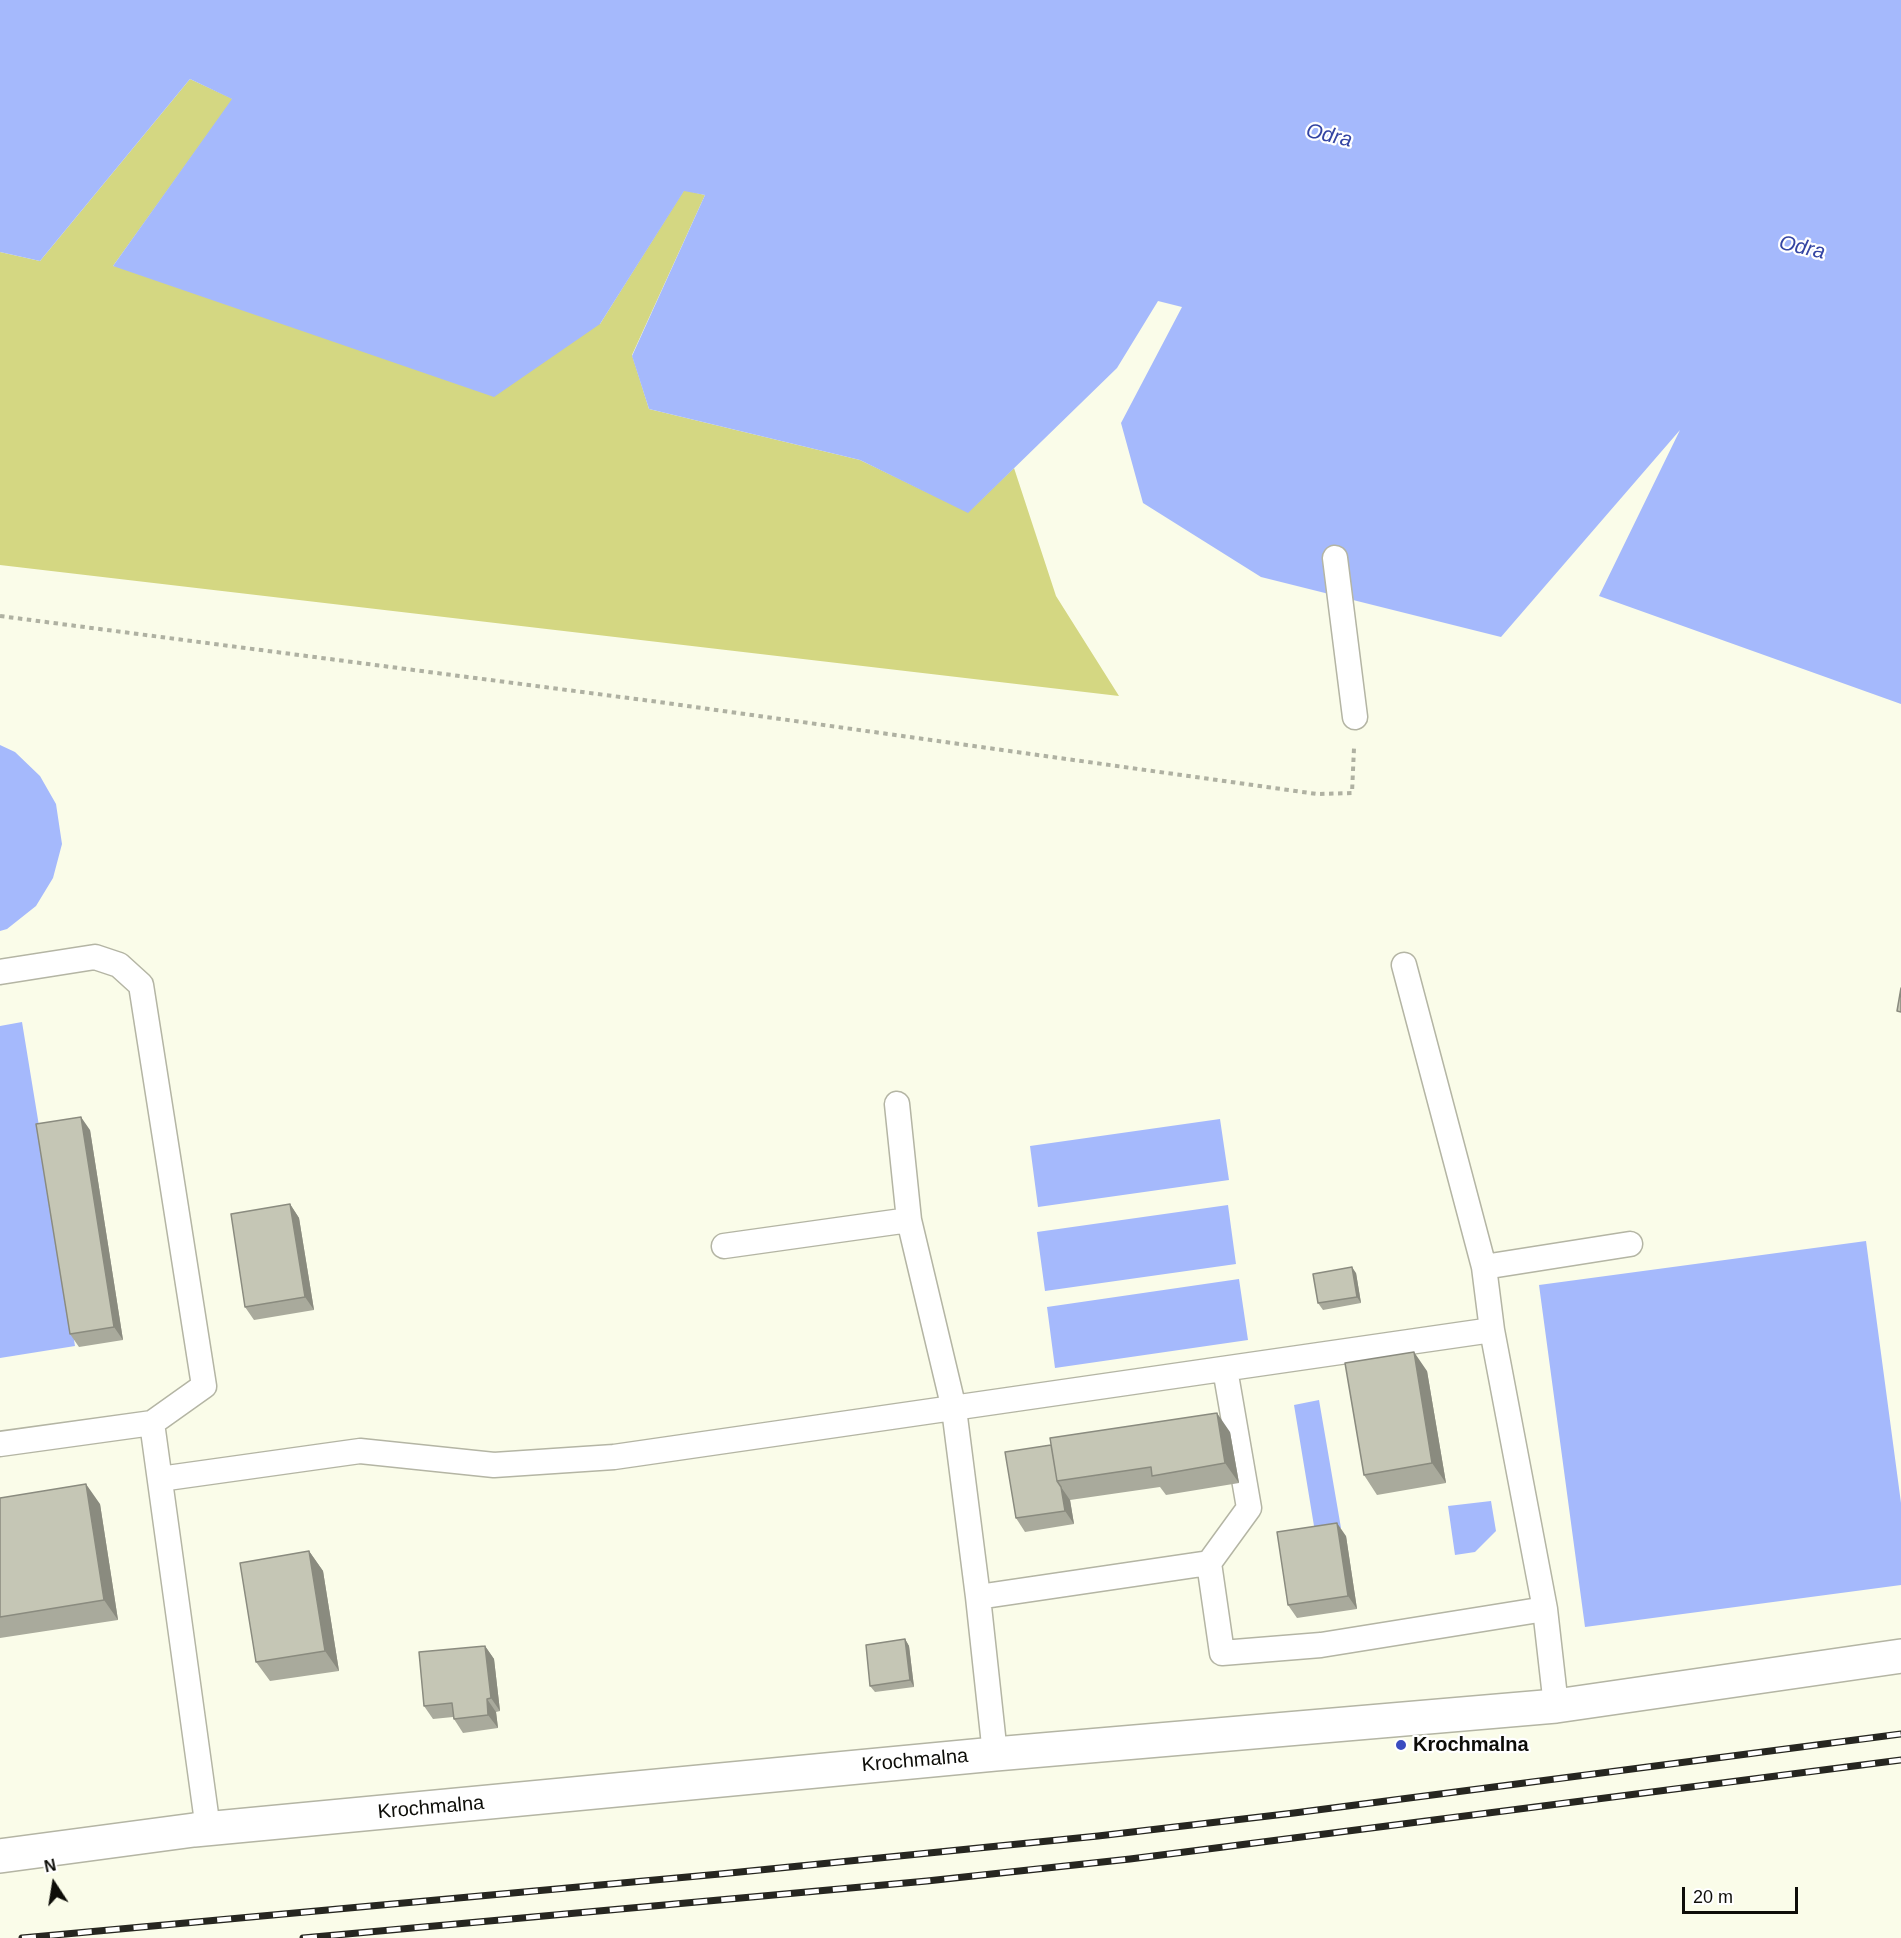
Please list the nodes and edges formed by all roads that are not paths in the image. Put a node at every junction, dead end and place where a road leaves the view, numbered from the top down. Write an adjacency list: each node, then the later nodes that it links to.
1 (1335, 558): 2 (lane)
2 (1355, 717)
3 (1404, 965): 9 (lane)
4 (0, 972): 13 (lane)
5 (897, 1104): 6 (lane)
6 (909, 1220): 8 (lane); 12 (lane)
7 (1630, 1244): 9 (lane)
8 (724, 1246)
9 (1484, 1267): 10 (lane)
10 (1492, 1330): 11 (lane); 18 (lane)
11 (1225, 1369): 12 (lane); 16 (lane)
12 (954, 1409): 15 (lane); 17 (lane)
13 (152, 1423): 14 (lane); 15 (lane)
14 (0, 1444)
15 (160, 1479): 22 (lane)
16 (1209, 1563): 17 (lane); 18 (lane)
17 (978, 1597): 21 (lane)
18 (1545, 1609): 20 (lane)
19 (1901, 1656): 20 (street, Krochmalna)
20 (1556, 1706): 21 (street, Krochmalna)
21 (995, 1754): 22 (street, Krochmalna)
22 (208, 1830): 23 (street, Krochmalna)
23 (0, 1856)

